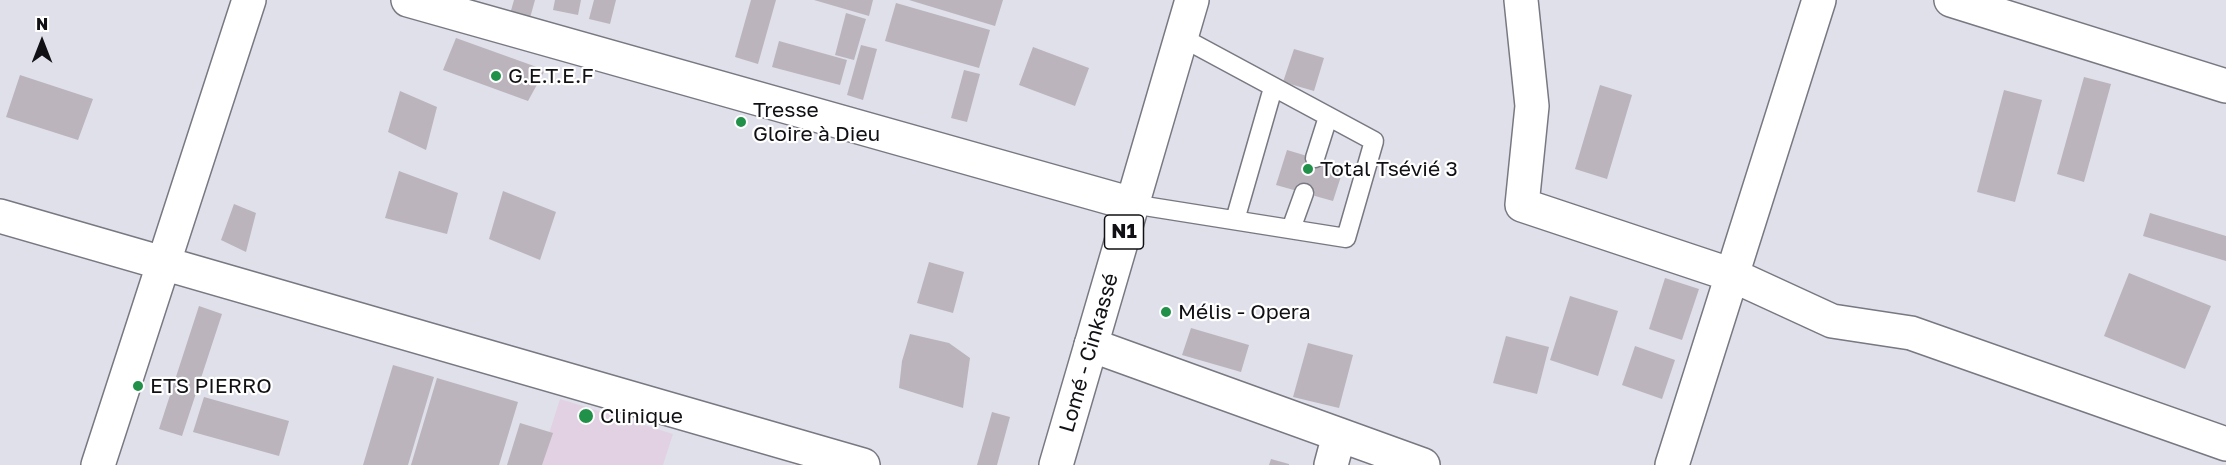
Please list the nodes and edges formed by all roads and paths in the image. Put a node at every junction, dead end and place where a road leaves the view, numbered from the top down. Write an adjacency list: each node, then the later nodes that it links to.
1 (249, 0): 17 (main road)
2 (408, 0): 13 (main road)
3 (1192, 0): 7 (main road, Lomé - Cinkassé / N1)
4 (1521, 0): 18 (main road)
5 (1819, 0): 18 (main road)
6 (1951, 0): 8 (main road)
7 (1181, 37): 9 (lane); 13 (main road, Lomé - Cinkassé / N1)
8 (2226, 87)
9 (1273, 88): 10 (lane); 15 (lane)
10 (1328, 117): 11 (lane); 16 (lane)
11 (1316, 159)
12 (1304, 193): 16 (lane)
13 (1132, 204): 15 (lane); 19 (main road, Lomé - Cinkassé / N1)
14 (0, 216): 17 (main road)
15 (1235, 220): 16 (lane)
16 (1291, 229)
17 (163, 264): 22 (main road); 23 (main road)
18 (1732, 275): 20 (main road); 26 (main road)
19 (1091, 345): 21 (main road); 24 (main road, Lomé - Cinkassé / N1)
20 (2226, 444)
21 (1335, 450): 25 (main road)
22 (98, 465)
23 (863, 465)
24 (1056, 465)
25 (1423, 465)
26 (1672, 465)

